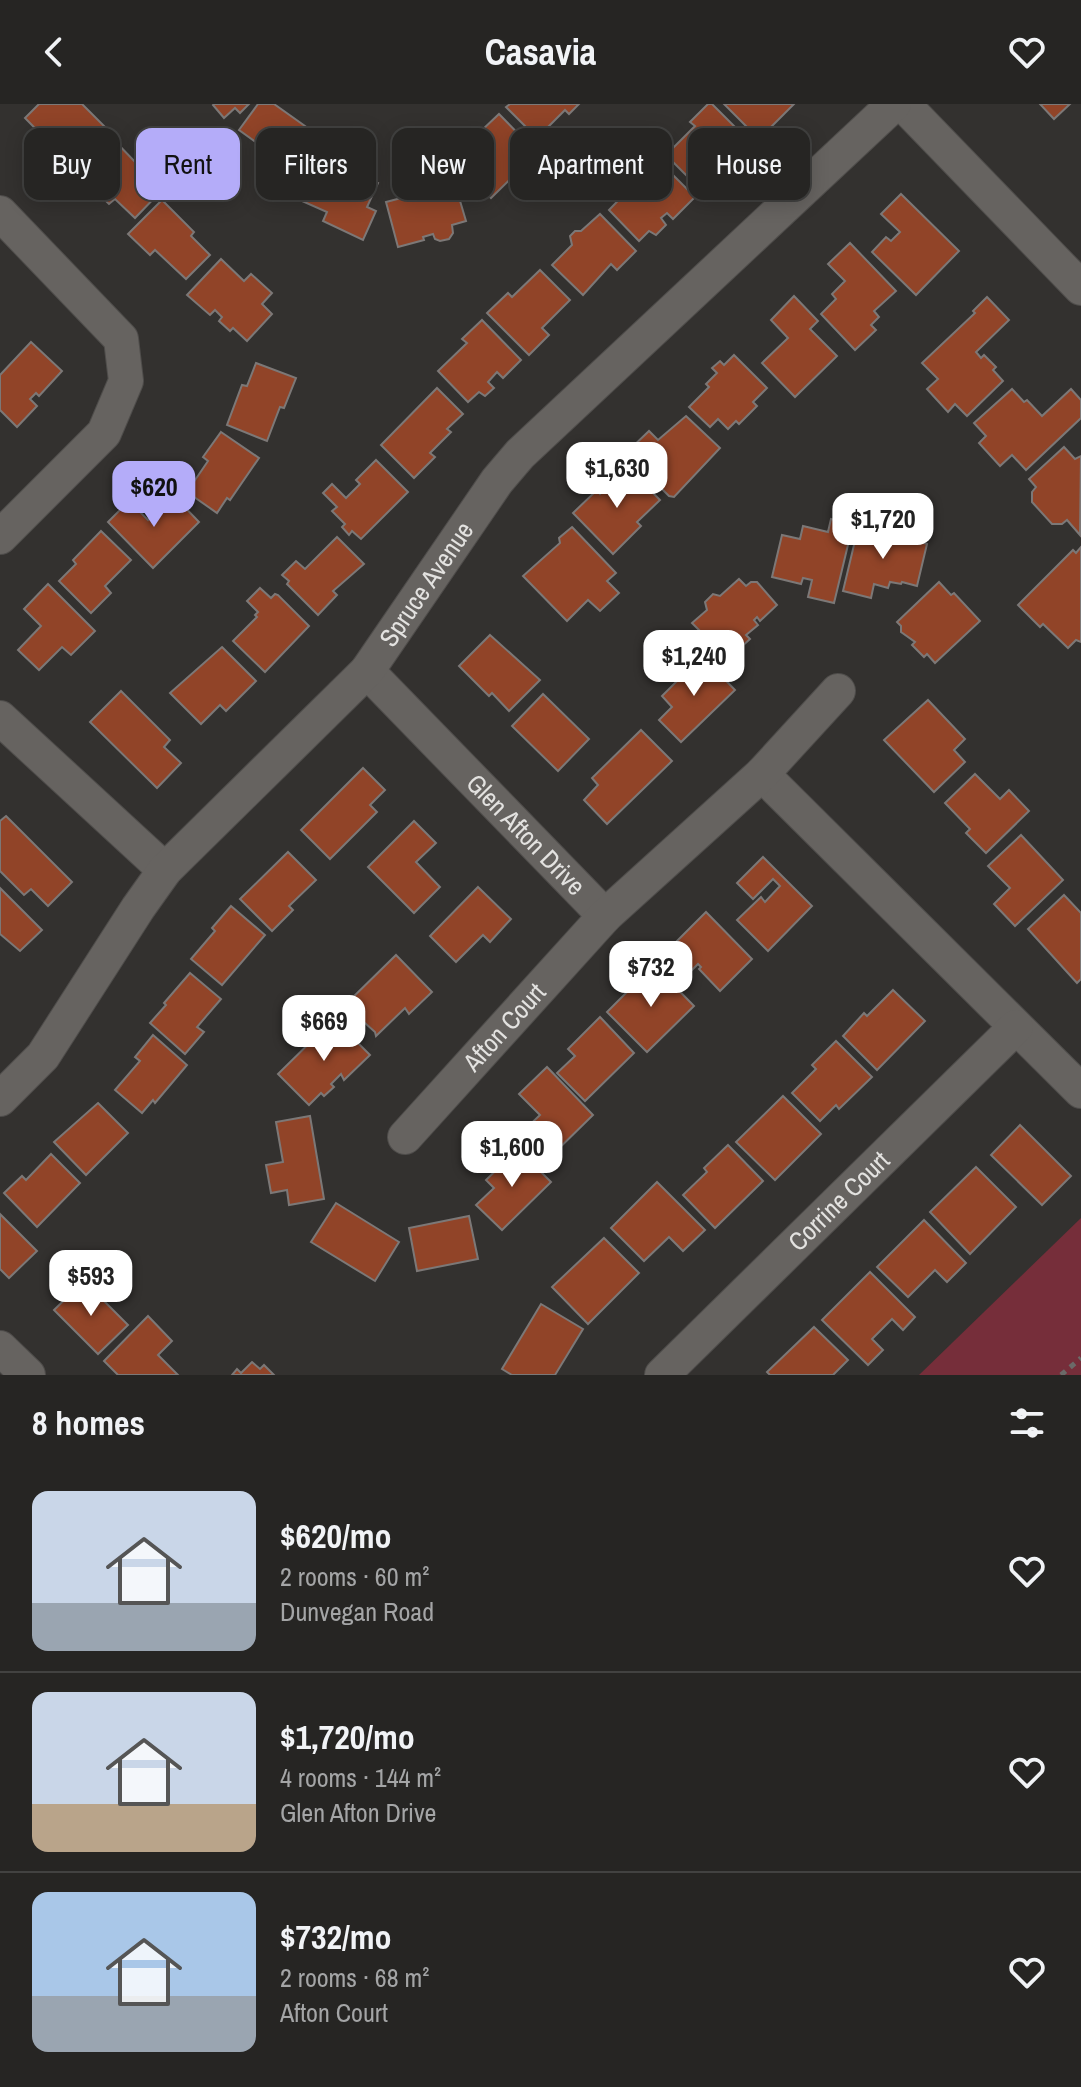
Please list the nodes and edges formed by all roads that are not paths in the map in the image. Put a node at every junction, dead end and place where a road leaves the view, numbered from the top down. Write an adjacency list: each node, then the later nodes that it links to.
1 (894, 104): 6 (street, Spruce Avenue)
2 (903, 104): 4 (street)
3 (0, 213): 5 (street)
4 (1081, 288)
5 (0, 537)
6 (367, 671): 10 (street, Spruce Avenue); 11 (street, Glen Afton Drive)
7 (838, 691): 9 (street, Glen Afton Drive)
8 (0, 718): 10 (street)
9 (762, 774): 11 (street, Glen Afton Drive); 12 (street)
10 (165, 870): 14 (street, Spruce Avenue)
11 (605, 916): 15 (street, Afton Court)
12 (1016, 1027): 13 (street); 18 (street, Corrine Court)
13 (1081, 1091)
14 (0, 1099)
15 (405, 1137)
16 (0, 1348): 17 (street)
17 (28, 1375)
18 (662, 1375)

